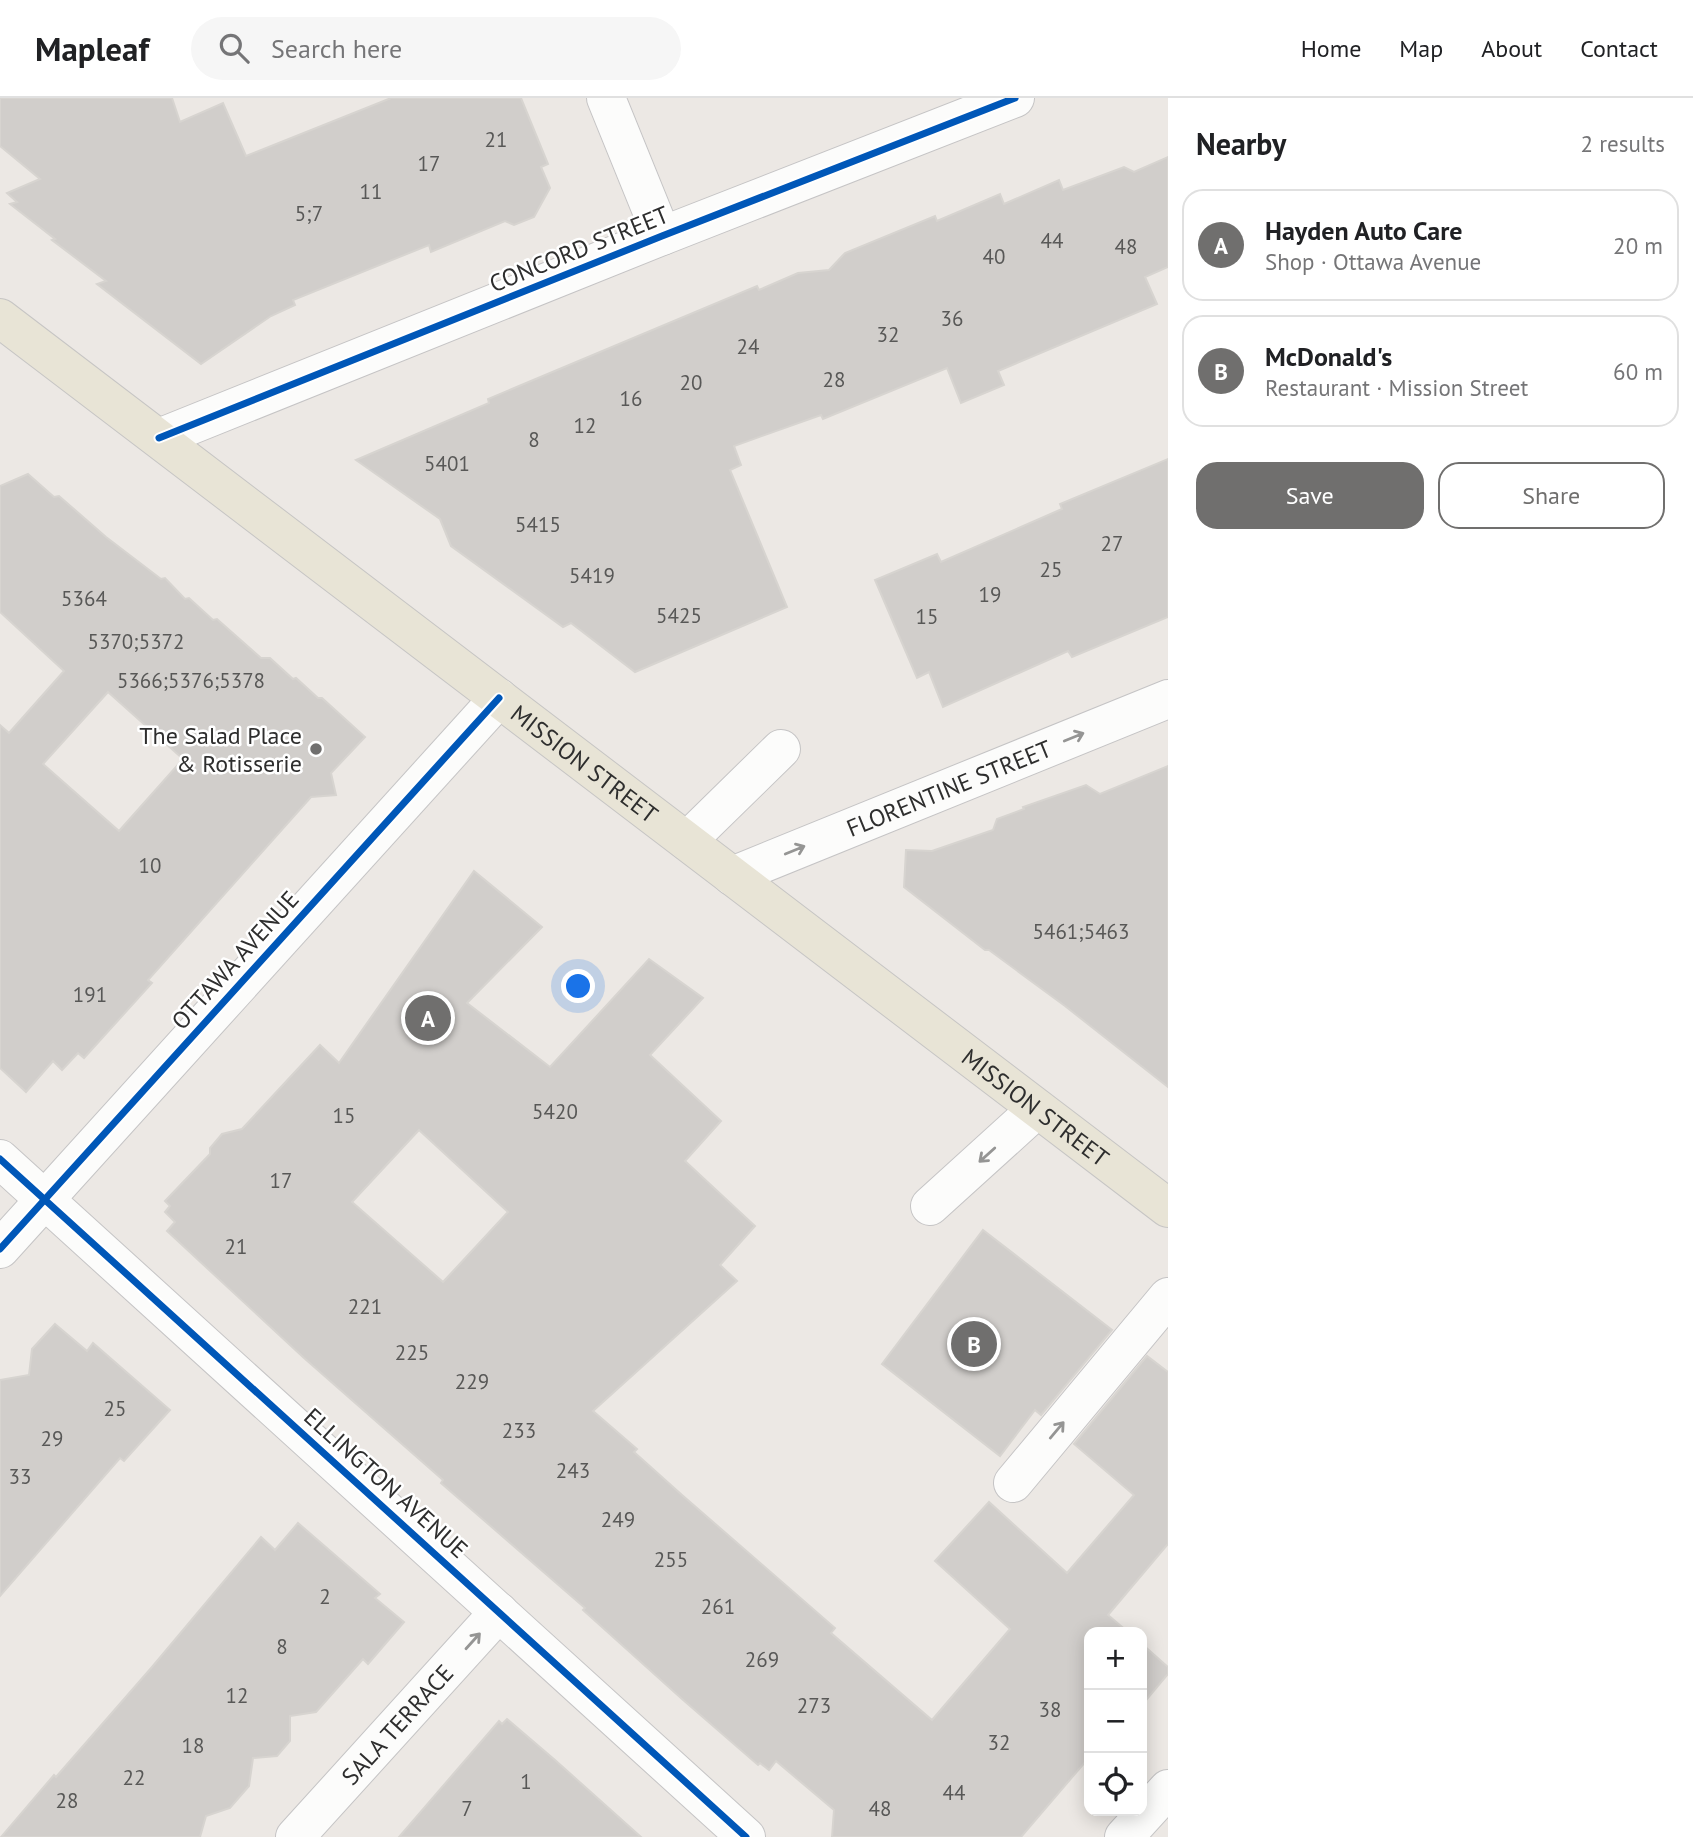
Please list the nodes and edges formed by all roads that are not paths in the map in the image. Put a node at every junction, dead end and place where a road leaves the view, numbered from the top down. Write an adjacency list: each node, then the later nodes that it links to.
1 (606, 98): 3 (street)
2 (1015, 98): 3 (street, CONCORD STREET)
3 (662, 236): 5 (street, CONCORD STREET)
4 (0, 318): 5 (main road, MISSION STREET)
5 (159, 438): 6 (main road, MISSION STREET)
6 (499, 698): 9 (main road, MISSION STREET); 13 (street, OTTAWA AVENUE)
7 (1168, 699): 10 (street, FLORENTINE STREET, one-way to 7)
8 (781, 749): 9 (street)
9 (687, 841): 10 (main road, MISSION STREET)
10 (732, 876): 11 (main road, MISSION STREET)
11 (1037, 1109): 14 (street, one-way to 14); 15 (main road, MISSION STREET)
12 (0, 1159): 13 (street, ELLINGTON AVENUE)
13 (45, 1199): 16 (street, OTTAWA AVENUE); 19 (street, ELLINGTON AVENUE)
14 (930, 1206)
15 (1168, 1208)
16 (0, 1249)
17 (1168, 1297): 18 (street, one-way to 17)
18 (1013, 1483)
19 (499, 1612): 21 (street, SALA TERRACE, one-way to 19); 22 (street, ELLINGTON AVENUE)
20 (1168, 1789): 23 (street)
21 (295, 1837)
22 (746, 1837)
23 (1124, 1837)

